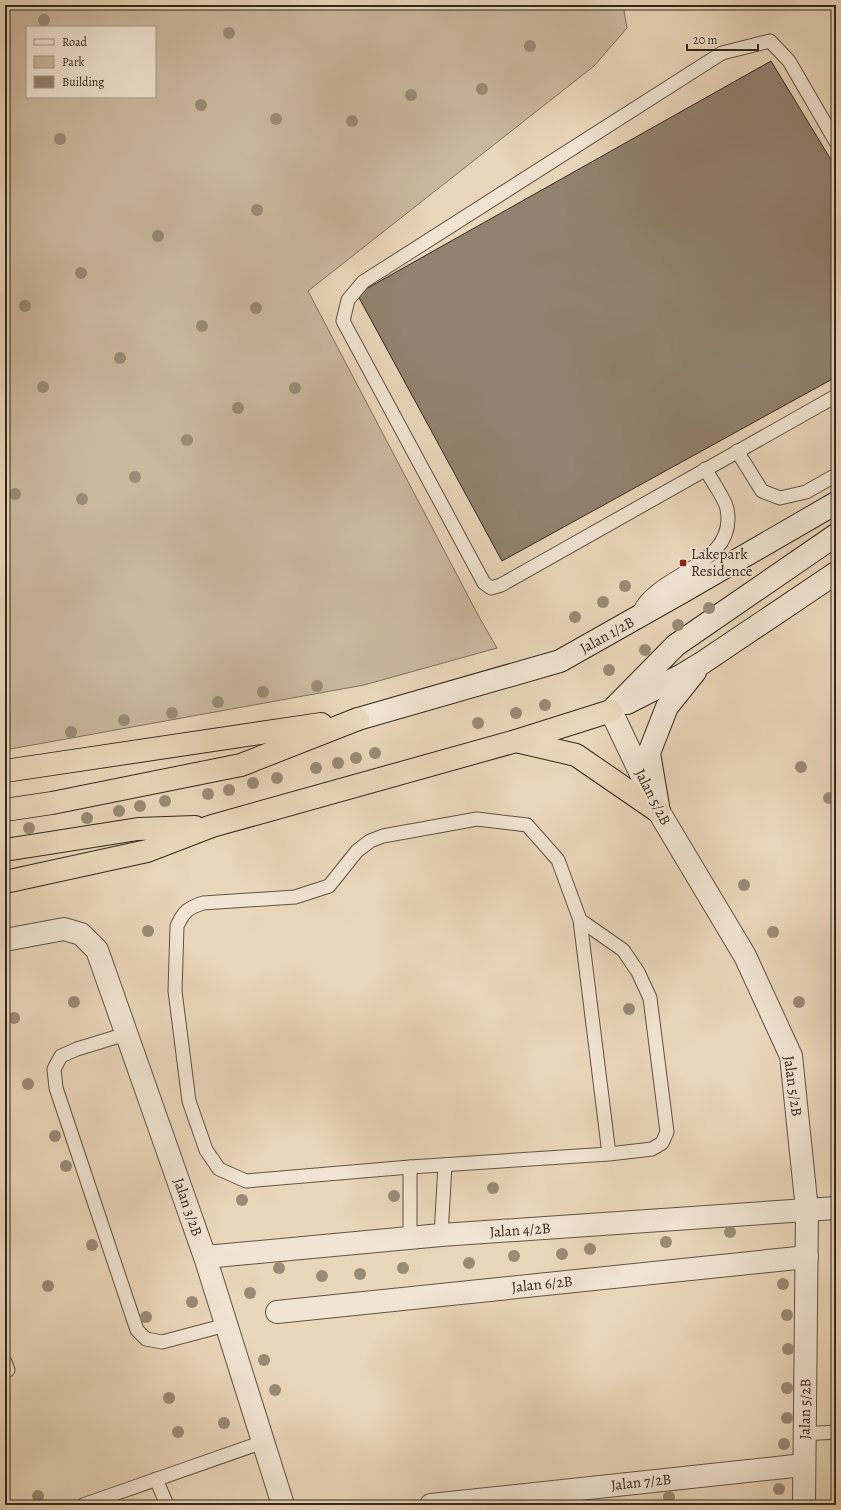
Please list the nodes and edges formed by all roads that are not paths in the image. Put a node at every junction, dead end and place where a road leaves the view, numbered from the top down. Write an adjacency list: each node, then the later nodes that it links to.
1 (836, 142): 4 (lane)
2 (836, 396): 3 (lane)
3 (737, 451): 4 (lane); 5 (lane)
4 (705, 469): 9 (lane)
5 (836, 475)
6 (836, 503): 9 (street, Jalan 1/2B)
7 (836, 535): 11 (street)
8 (836, 573): 10 (street)
9 (635, 619): 12 (street, Jalan 1/2B)
10 (702, 663): 11 (street); 16 (street)
11 (611, 711): 13 (highway); 16 (street, Jalan 5/2B)
12 (358, 719): 14 (highway); 15 (highway)
13 (516, 741): 16 (highway); 17 (highway)
14 (5, 771)
15 (5, 810)
16 (660, 812): 27 (street, Jalan 5/2B)
17 (212, 826): 18 (highway); 19 (highway)
18 (5, 850)
19 (5, 882)
20 (580, 920): 23 (lane); 23 (lane); 25 (lane)
21 (5, 940): 22 (street, Jalan 3/2B)
22 (126, 1034): 30 (street, Jalan 3/2B); 33 (lane)
23 (609, 1154): 24 (lane)
24 (445, 1165): 25 (lane); 28 (lane)
25 (410, 1167): 29 (lane)
26 (836, 1208): 27 (street, Jalan 4/2B)
27 (807, 1210): 28 (street, Jalan 4/2B); 31 (street, Jalan 5/2B)
28 (441, 1235): 29 (street, Jalan 4/2B)
29 (410, 1238): 30 (street, Jalan 4/2B)
30 (205, 1257): 33 (street, Jalan 3/2B)
31 (807, 1257): 32 (street, Jalan 6/2B); 35 (street, Jalan 5/2B)
32 (277, 1312)
33 (226, 1325): 36 (street, Jalan 3/2B)
34 (836, 1432): 35 (lane)
35 (804, 1434): 37 (street, Jalan 5/2B)
36 (263, 1442): 38 (lane); 41 (street, Jalan 3/2B)
37 (804, 1465): 42 (street, Jalan 7/2B); 43 (street, Jalan 5/2B)
38 (156, 1479): 39 (lane); 40 (lane)
39 (82, 1505)
40 (167, 1505)
41 (283, 1505)
42 (431, 1505)
43 (804, 1505)

